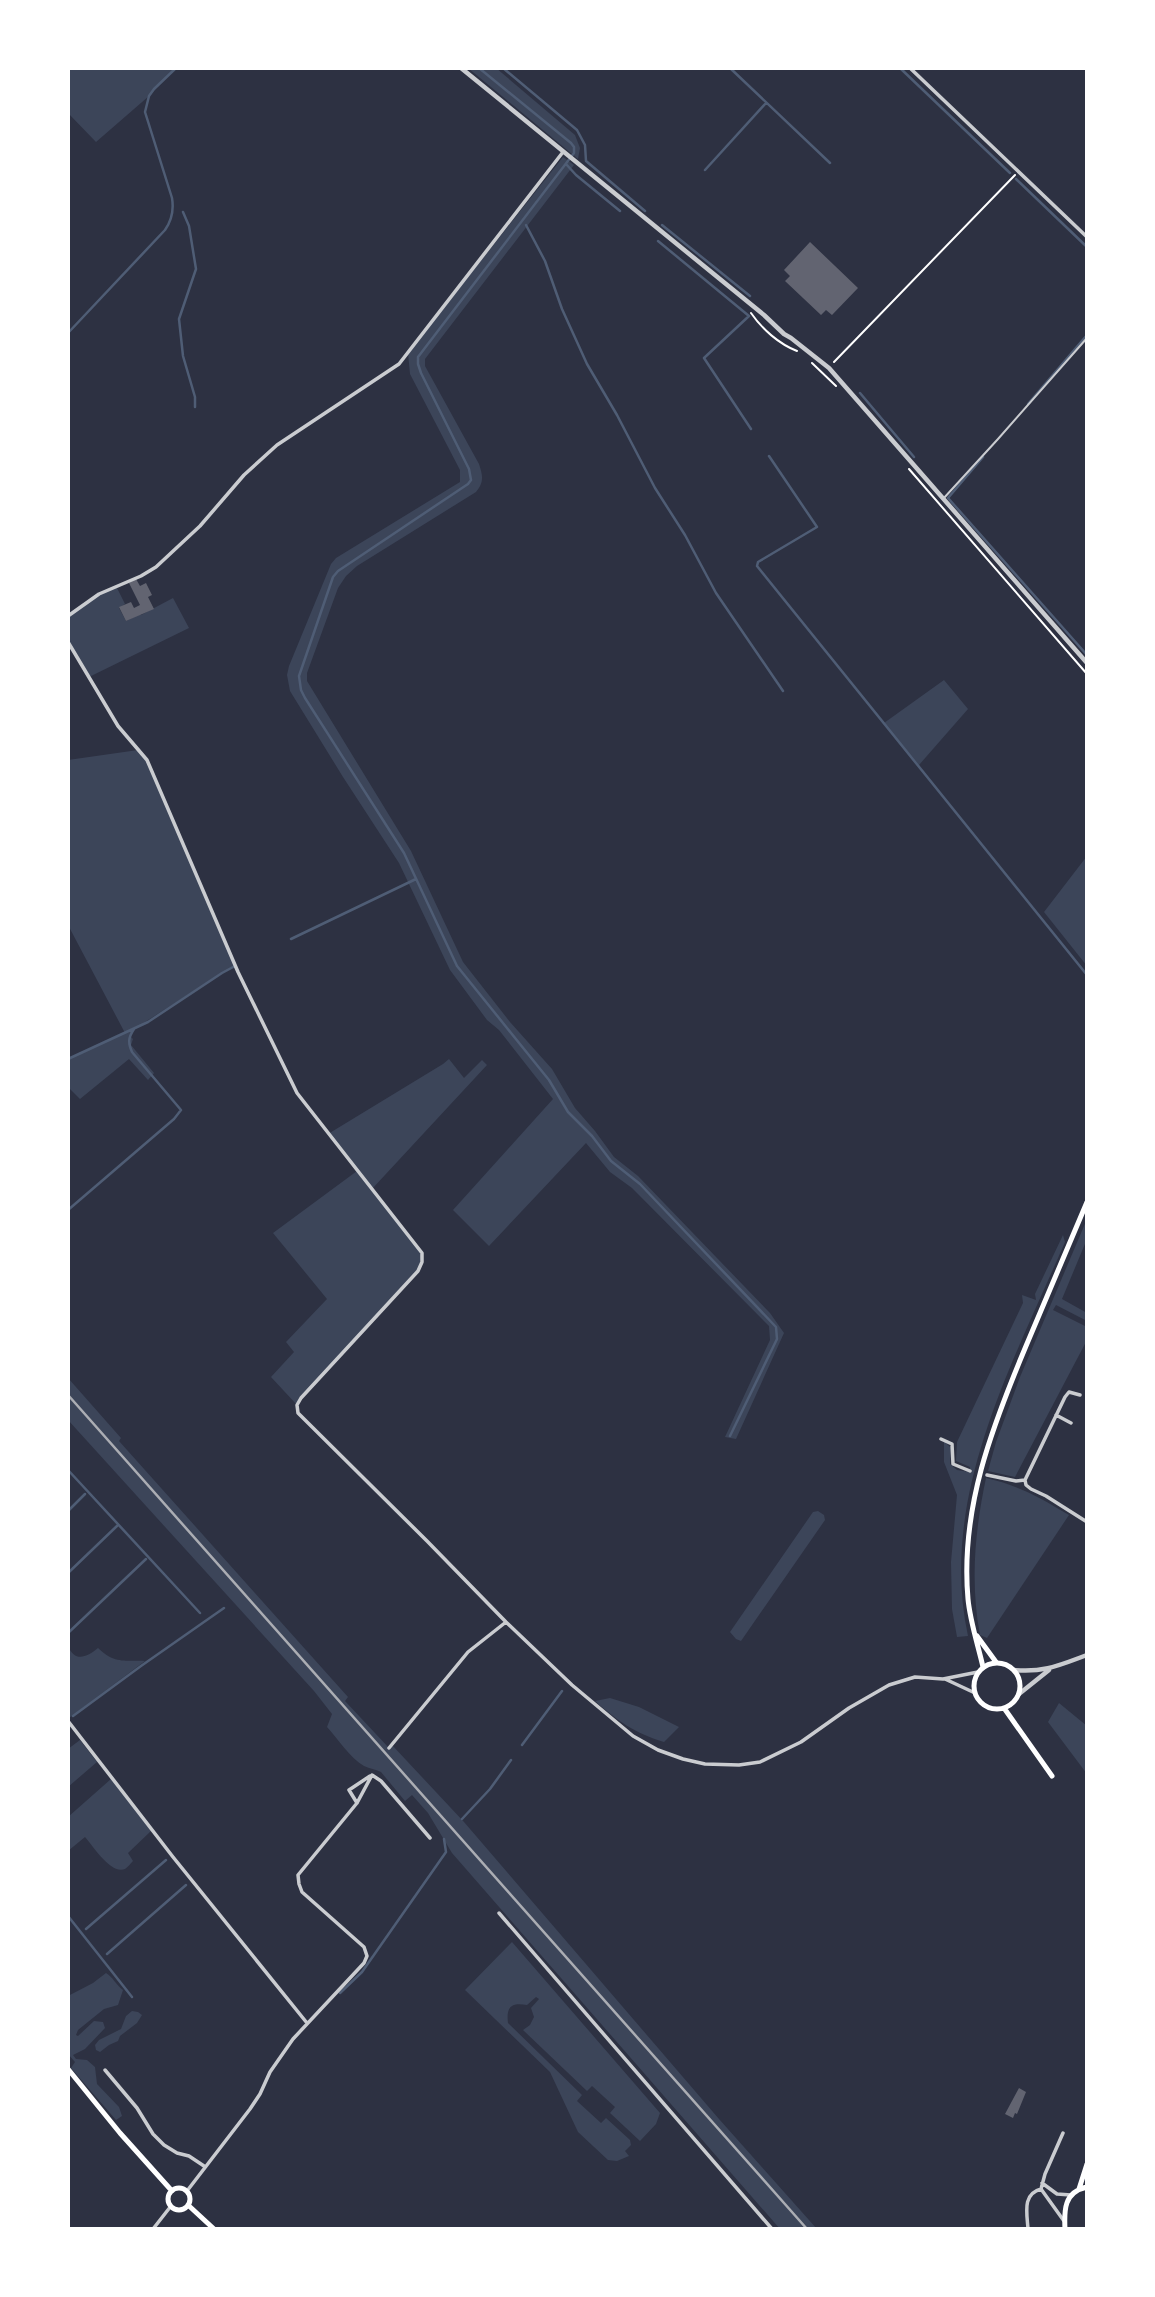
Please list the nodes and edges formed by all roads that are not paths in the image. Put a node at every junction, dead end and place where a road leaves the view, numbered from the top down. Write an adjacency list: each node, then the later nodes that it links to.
1 (461, 68): 3 (street)
2 (909, 68): 4 (street)
3 (564, 153): 6 (street); 7 (street)
4 (1087, 237)
5 (1087, 338): 6 (lane)
6 (942, 499): 9 (street)
7 (68, 617)
8 (68, 642): 19 (street)
9 (1087, 663)
10 (1087, 1202): 20 (main road)
11 (1080, 1395): 12 (street)
12 (1056, 1415): 13 (street); 17 (street)
13 (1071, 1423)
14 (941, 1439): 15 (street)
15 (970, 1471)
16 (987, 1475): 17 (street)
17 (1025, 1480): 18 (street)
18 (1087, 1522)
19 (506, 1622): 27 (street); 32 (street)
20 (976, 1633): 22 (main road); 23 (main road)
21 (1087, 1655): 24 (street)
22 (996, 1662): 23 (main road); 25 (main road)
23 (983, 1667): 26 (main road)
24 (1050, 1669): 25 (street); 29 (street)
25 (1014, 1670): 29 (main road)
26 (978, 1672): 27 (street); 28 (main road)
27 (943, 1679): 28 (street)
28 (975, 1693): 30 (main road)
29 (1018, 1694): 30 (main road)
30 (1003, 1708): 34 (main road)
31 (68, 1721): 38 (street)
32 (389, 1748)
33 (372, 1775): 35 (street); 35 (street); 36 (street)
34 (1052, 1776)
35 (357, 1803): 38 (street)
36 (430, 1838)
37 (499, 1913): 55 (street)
38 (306, 2023): 43 (street)
39 (68, 2069): 47 (main road)
40 (105, 2070): 43 (street)
41 (1063, 2133): 45 (street)
42 (1087, 2164): 46 (main road)
43 (204, 2166): 48 (street)
44 (1087, 2187): 46 (main road)
45 (1042, 2188): 49 (street); 52 (street); 56 (street)
46 (1079, 2189): 49 (main road)
47 (172, 2191): 48 (main road); 51 (main road)
48 (187, 2191): 50 (main road)
49 (1072, 2195): 52 (main road)
50 (188, 2205): 51 (main road); 54 (main road)
51 (171, 2206): 53 (street)
52 (1066, 2227)
53 (153, 2229)
54 (214, 2229)
55 (772, 2229)
56 (1028, 2229)

